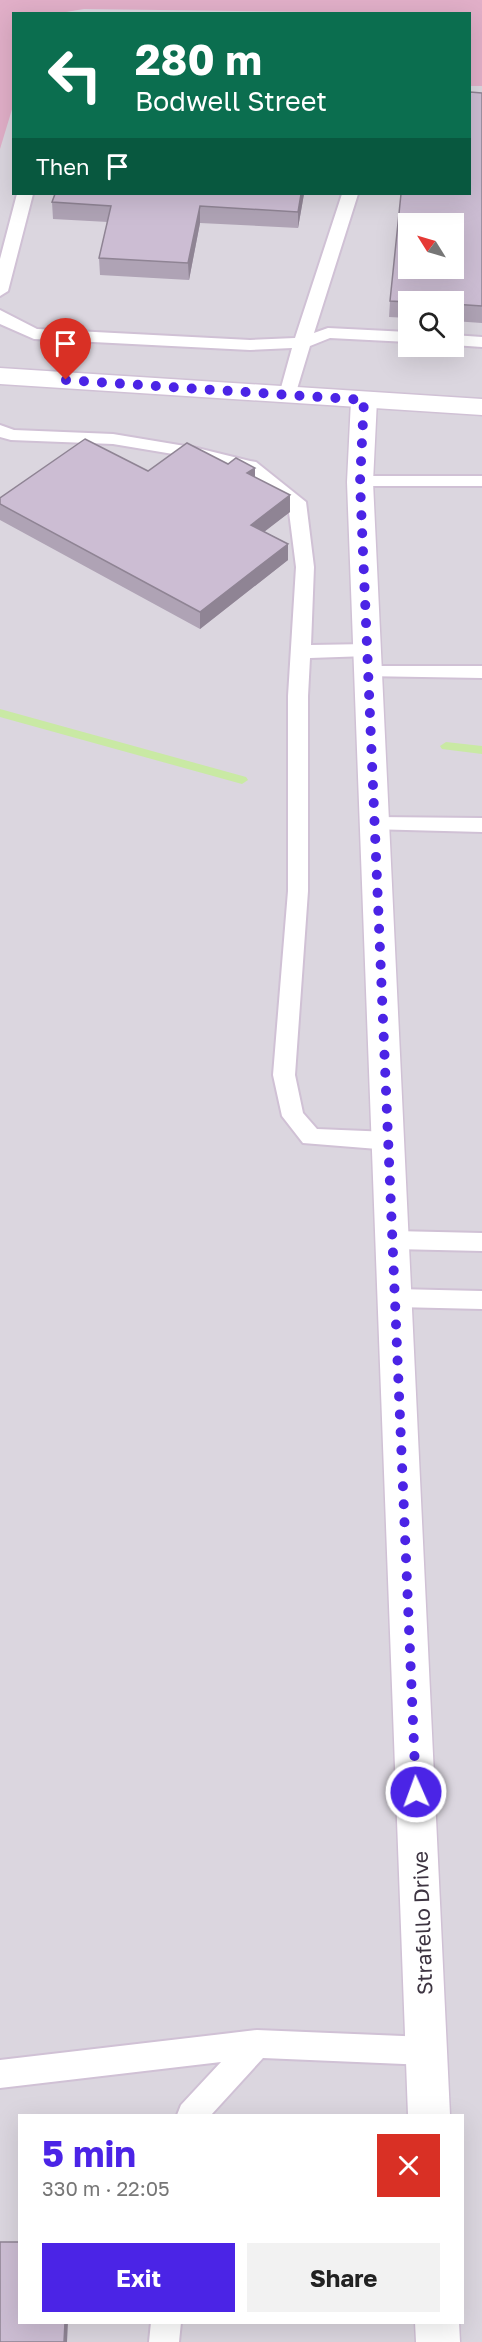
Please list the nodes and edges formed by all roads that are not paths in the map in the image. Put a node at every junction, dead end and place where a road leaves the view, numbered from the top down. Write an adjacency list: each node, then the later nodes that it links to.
1 (26, 195): 3 (lane)
2 (350, 195): 8 (lane)
3 (0, 291)
4 (0, 315): 8 (lane)
5 (398, 336): 8 (lane)
6 (464, 341): 7 (lane)
7 (482, 342)
8 (302, 343): 10 (lane)
9 (0, 376): 10 (street)
10 (288, 394): 11 (street)
11 (364, 400): 12 (street); 14 (street, Strafello Drive)
12 (482, 407)
13 (0, 430): 16 (lane)
14 (360, 482): 15 (lane); 17 (street, Strafello Drive)
15 (482, 482)
16 (302, 652): 17 (lane); 21 (lane)
17 (368, 661): 18 (lane); 19 (street, Strafello Drive)
18 (482, 672)
19 (375, 824): 20 (lane); 21 (street, Strafello Drive)
20 (482, 825)
21 (390, 1141): 22 (street, Strafello Drive)
22 (394, 1240): 23 (lane); 24 (street, Strafello Drive)
23 (482, 1242)
24 (396, 1298): 25 (lane); 27 (street, Strafello Drive)
25 (482, 1300)
26 (257, 2044): 27 (lane); 28 (lane); 29 (lane)
27 (427, 2051): 30 (street, Strafello Drive)
28 (0, 2074)
29 (192, 2114)
30 (429, 2114)
31 (166, 2324): 33 (lane)
32 (437, 2324): 34 (street)
33 (164, 2342)
34 (438, 2342)

